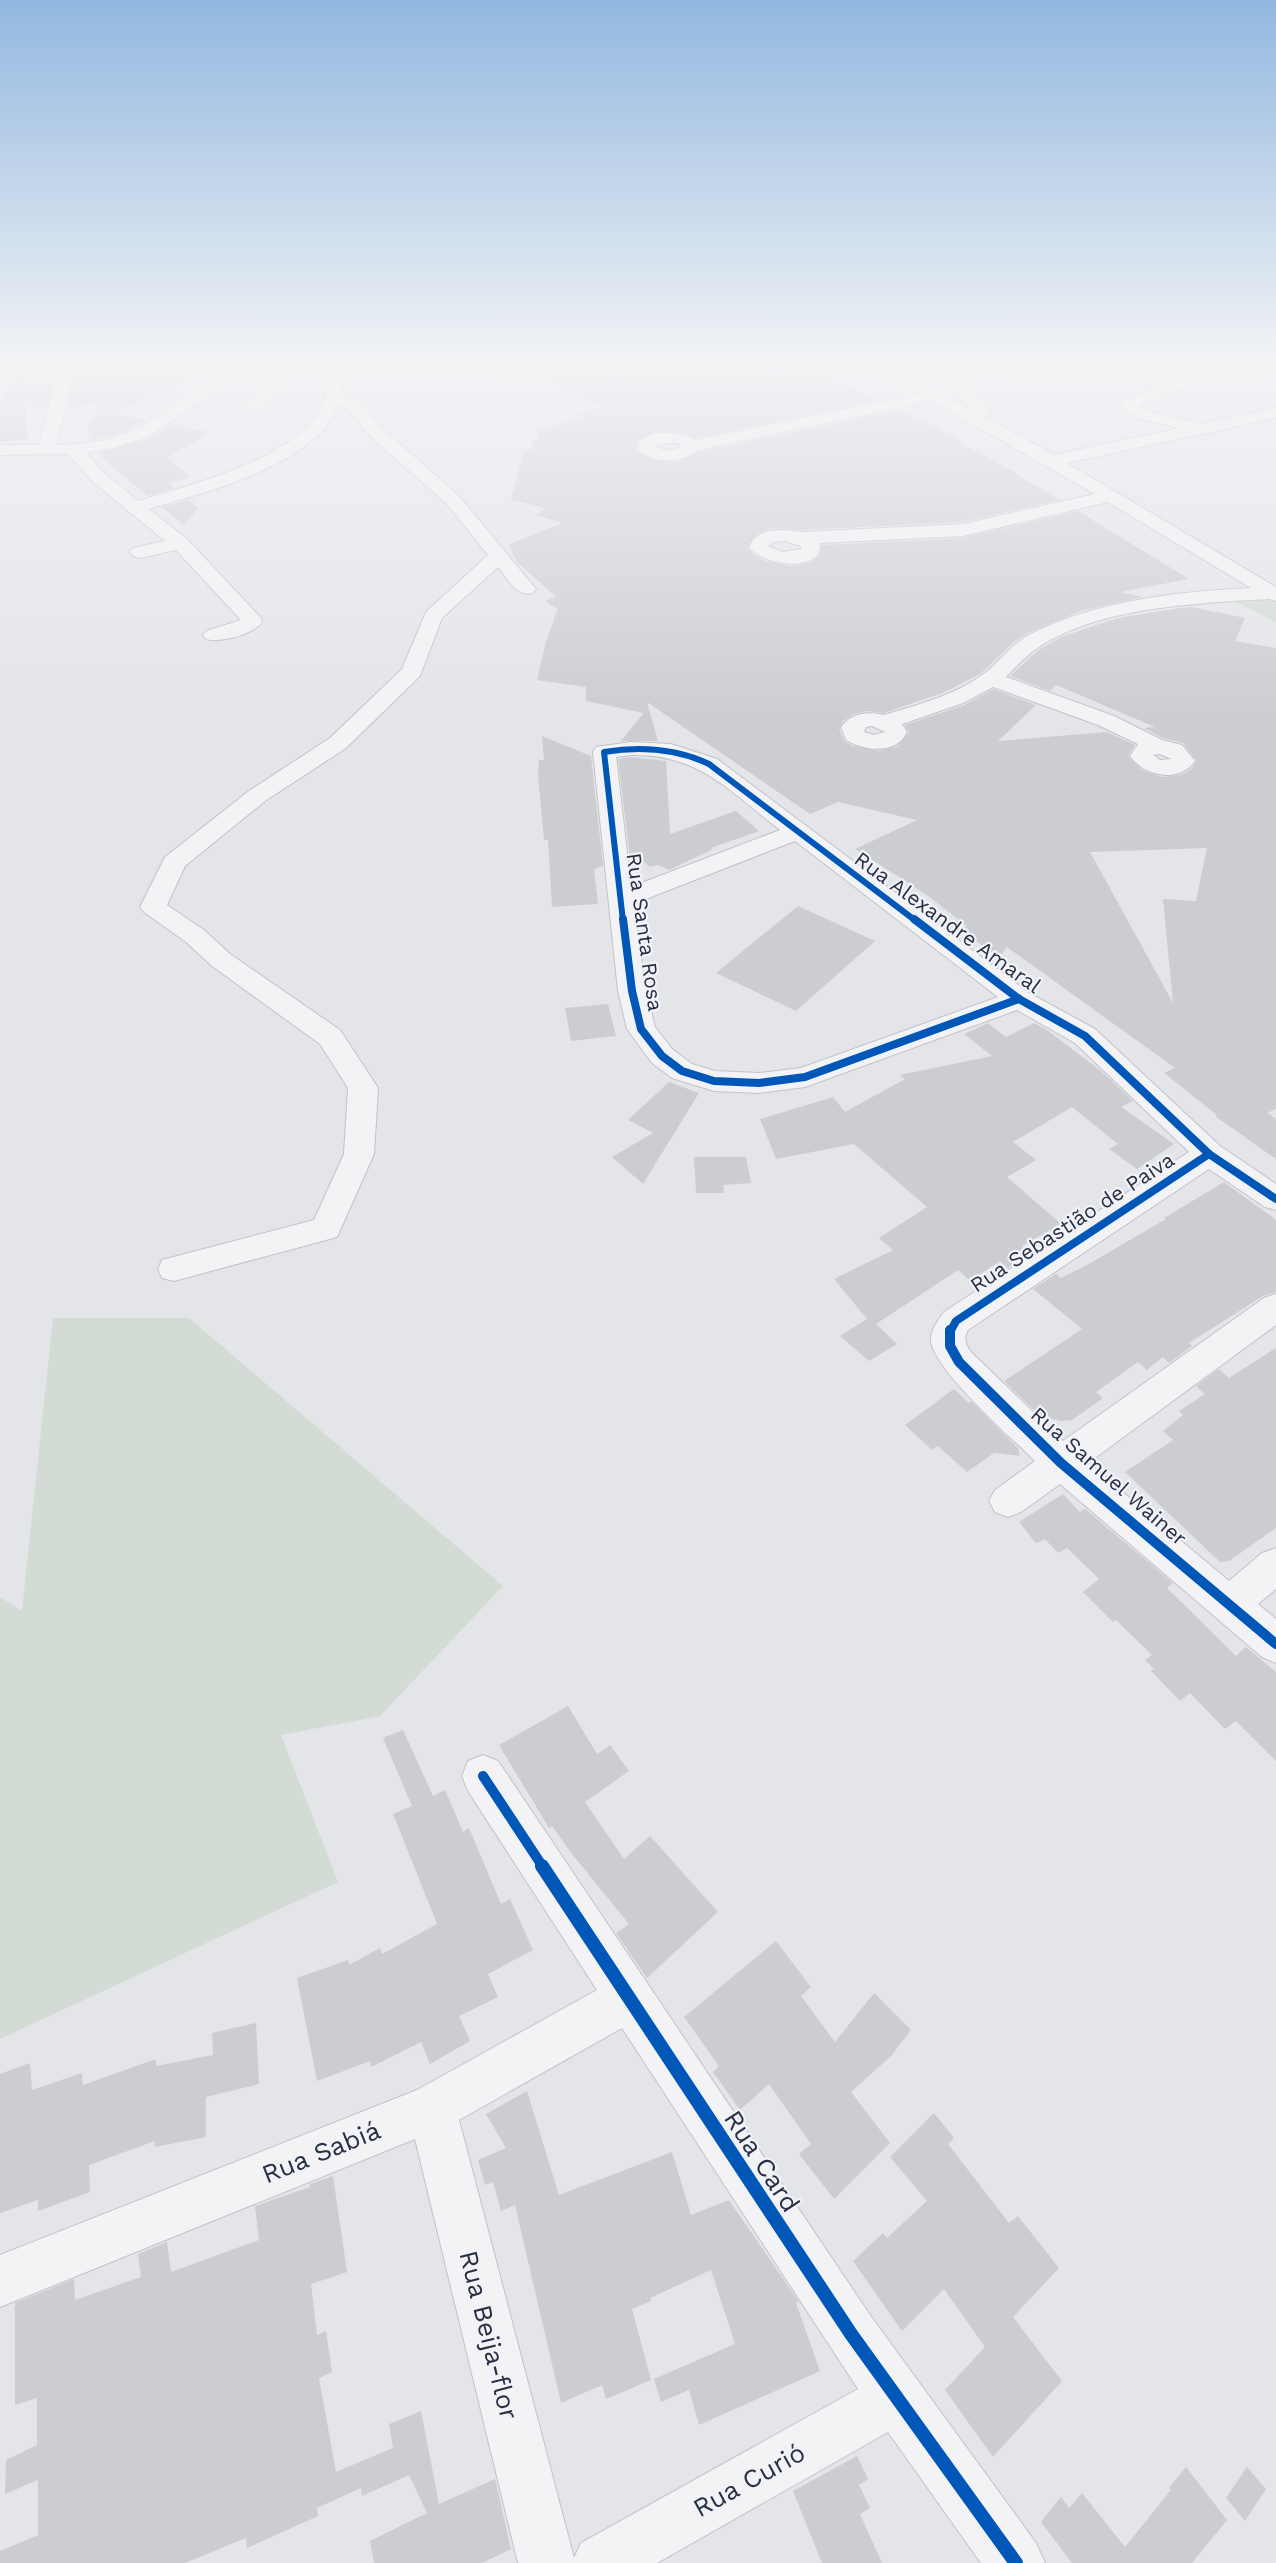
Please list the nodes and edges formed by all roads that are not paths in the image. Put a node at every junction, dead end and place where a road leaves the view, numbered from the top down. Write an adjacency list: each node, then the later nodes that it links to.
1 (104, 481): 6 (street)
2 (216, 481): 6 (street)
3 (431, 481): 10 (street)
4 (1084, 481): 5 (street)
5 (1110, 496): 7 (street); 12 (street)
6 (136, 507): 8 (street)
7 (802, 538)
8 (180, 543): 9 (street); 13 (street)
9 (140, 552)
10 (499, 556): 11 (street); 23 (street)
11 (526, 589)
12 (1274, 594): 14 (street)
13 (213, 634)
14 (991, 679): 15 (street); 16 (street)
15 (886, 722)
16 (1156, 747)
17 (604, 752): 18 (street, Rua Alexandre Amaral); 19 (street, Rua Santa Rosa)
18 (796, 832): 19 (street); 20 (street, Rua Alexandre Amaral)
19 (620, 900): 20 (street, Rua Santa Rosa)
20 (1019, 999): 21 (street, Rua Alexandre Amaral)
21 (1209, 1154): 22 (street, Rua Alexandre Amaral); 25 (street, Rua Sebastião de Paiva)
22 (1276, 1199)
23 (174, 1269)
24 (1276, 1307): 26 (street)
25 (956, 1321): 26 (street, Rua Samuel Wainer)
26 (1061, 1463): 27 (street); 29 (street, Rua Samuel Wainer)
27 (1008, 1501)
28 (1276, 1565): 29 (street)
29 (1230, 1604): 30 (street, Rua Samuel Wainer)
30 (1276, 1644)
31 (483, 1776): 32 (street, Rua Card)
32 (630, 1998): 33 (street, Rua Sabiá); 35 (street, Rua Card)
33 (432, 2108): 34 (street, Rua Sabiá); 36 (street, Rua Beija-flor)
34 (0, 2281)
35 (896, 2397): 37 (street, Rua Curió); 38 (street, Rua Card)
36 (547, 2563)
37 (602, 2563)
38 (1016, 2563)

